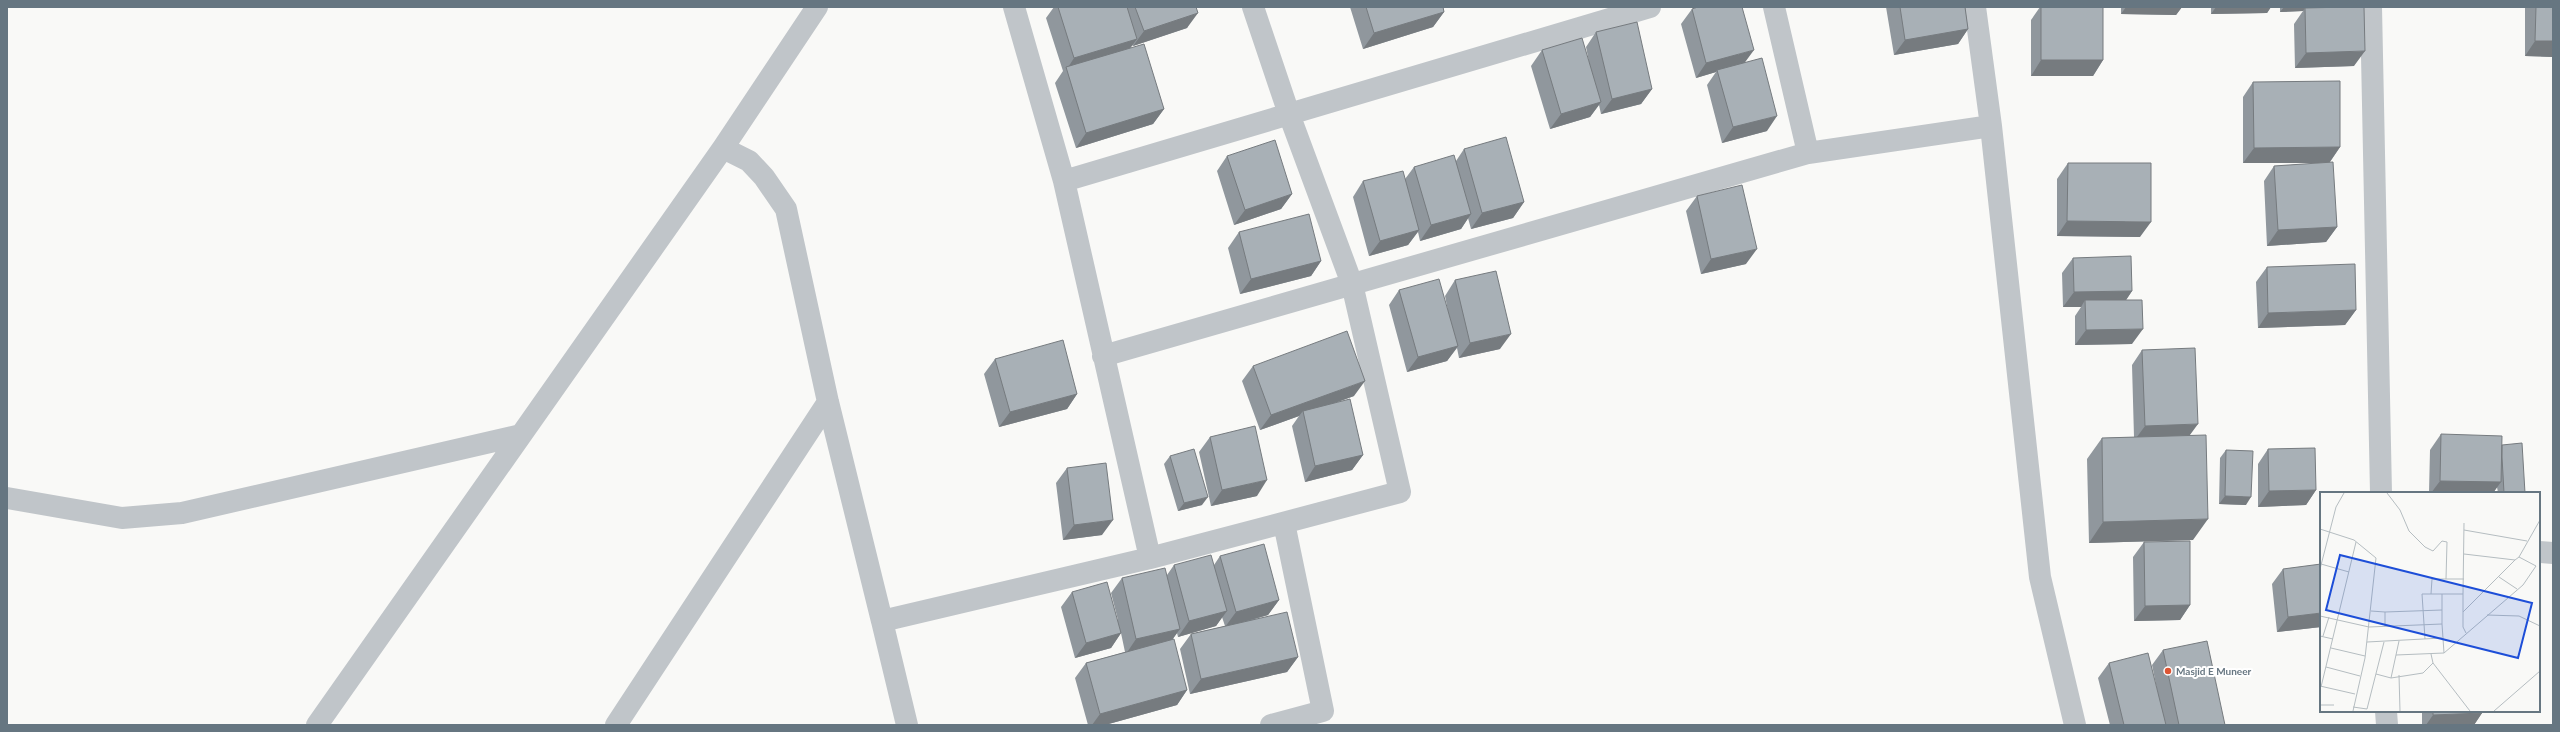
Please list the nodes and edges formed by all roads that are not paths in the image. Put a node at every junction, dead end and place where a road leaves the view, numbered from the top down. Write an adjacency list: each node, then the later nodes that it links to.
1 (817, 7): 10 (street)
2 (1014, 7): 12 (street)
3 (1253, 7): 8 (street)
4 (1650, 7): 8 (street)
5 (1774, 7): 11 (street)
6 (1975, 7): 9 (street)
7 (2371, 7): 17 (street)
8 (1289, 114): 12 (street); 13 (street)
9 (1990, 126): 11 (street); 29 (street)
10 (723, 148): 15 (street); 16 (street)
11 (1808, 153): 13 (street)
12 (1064, 181): 14 (street)
13 (1352, 284): 14 (street); 19 (street)
14 (1103, 356): 22 (street)
15 (828, 402): 23 (street); 26 (street)
16 (521, 435): 18 (street); 25 (street)
17 (2381, 492)
18 (7, 498)
19 (1284, 523): 22 (street); 28 (street)
20 (2540, 552): 21 (street)
21 (2553, 553)
22 (1150, 558): 23 (street)
23 (882, 622): 27 (street)
24 (2386, 712): 30 (street)
25 (317, 725)
26 (616, 725)
27 (907, 725)
28 (1271, 725)
29 (2075, 725)
30 (2386, 725)

